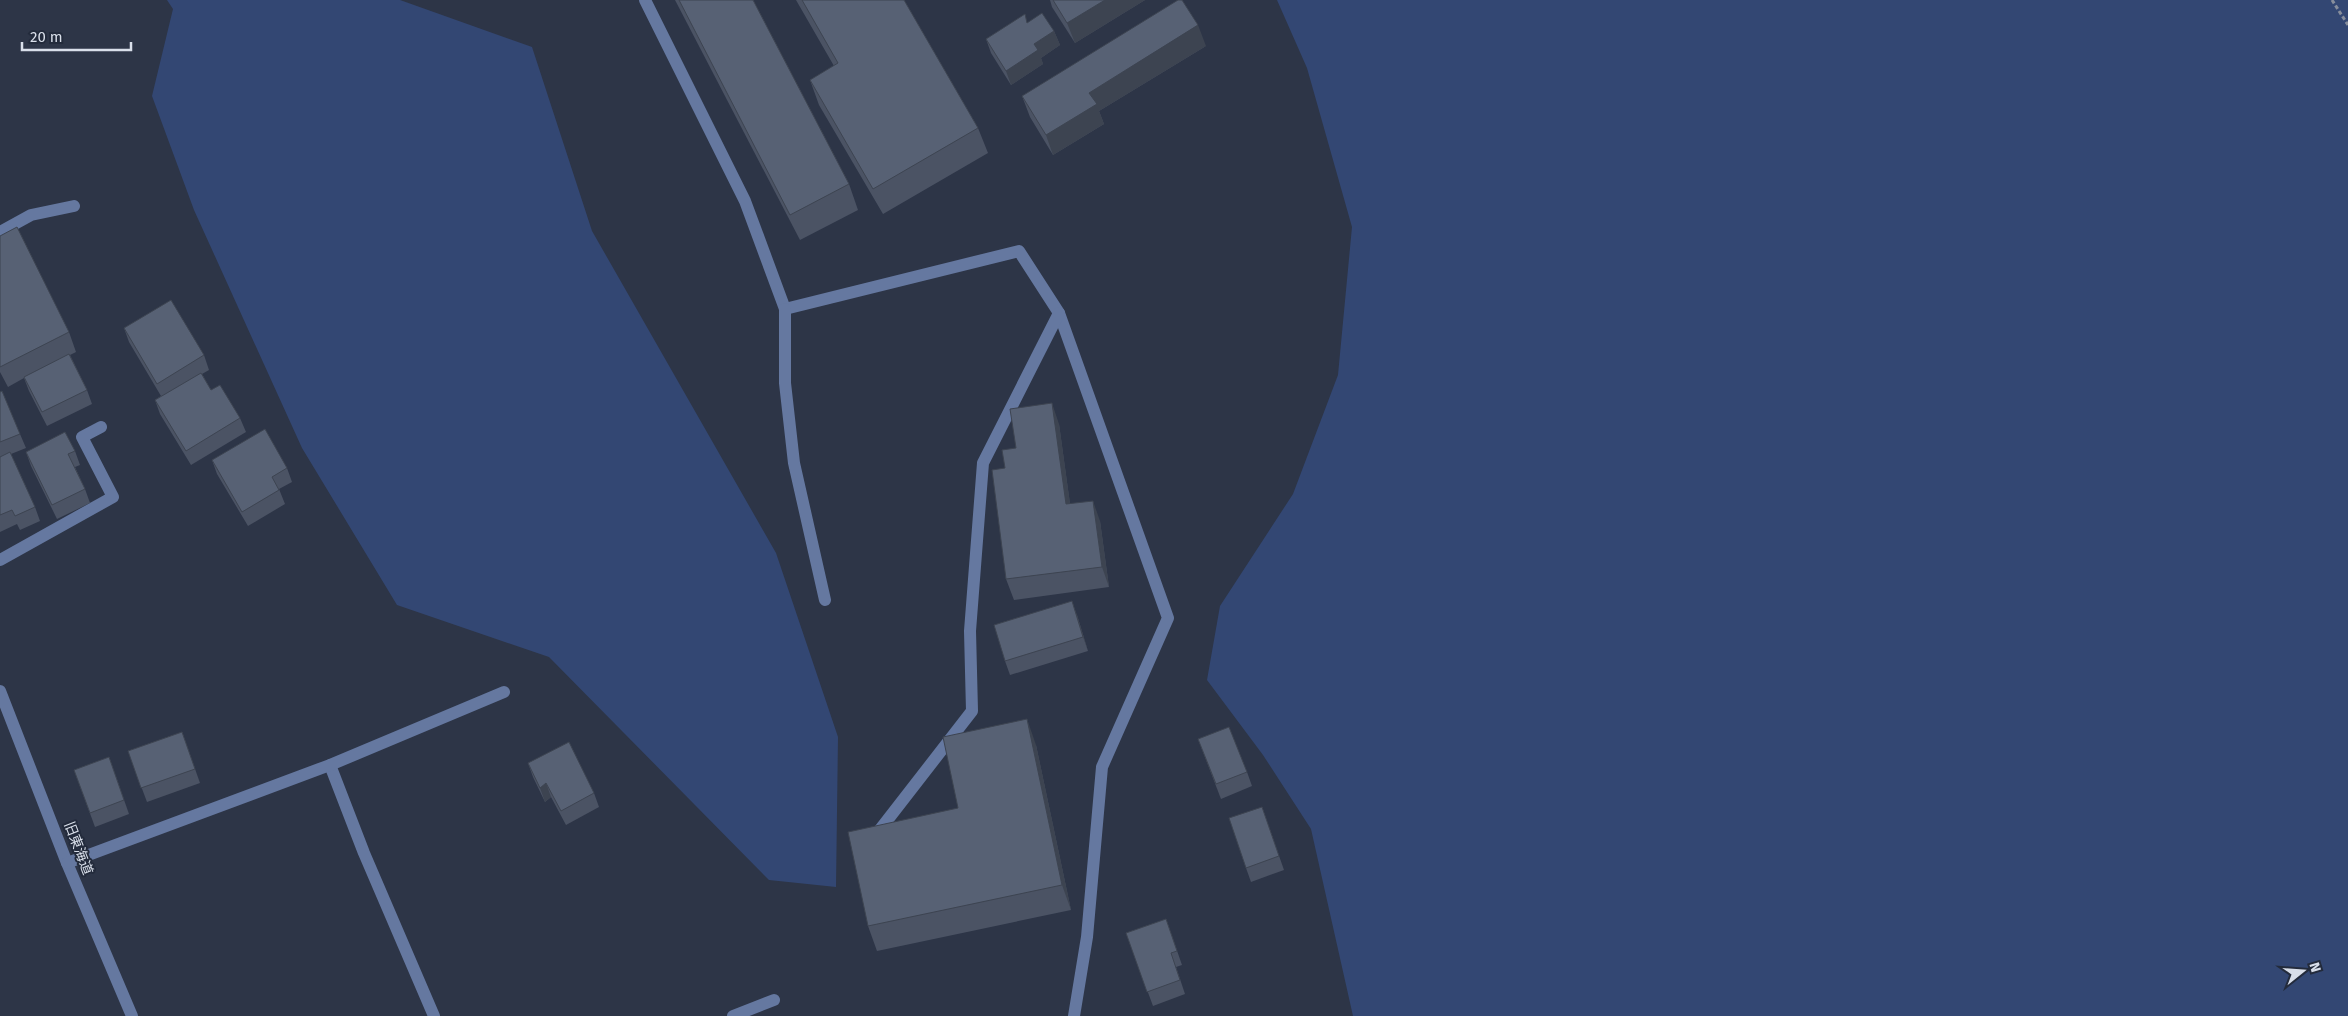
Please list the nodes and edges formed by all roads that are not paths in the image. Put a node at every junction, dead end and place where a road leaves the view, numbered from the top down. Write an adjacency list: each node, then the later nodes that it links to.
1 (644, 0): 4 (street)
2 (74, 206): 3 (street)
3 (0, 232)
4 (785, 309): 5 (street); 8 (street)
5 (1060, 314): 12 (street); 18 (street)
6 (101, 427): 7 (street)
7 (0, 560)
8 (825, 600)
9 (0, 691): 13 (street, 旧東海道)
10 (504, 692): 11 (street)
11 (330, 765): 13 (street); 16 (street)
12 (871, 841)
13 (68, 863): 15 (street, 旧東海道)
14 (774, 1000): 17 (street)
15 (132, 1016)
16 (434, 1016)
17 (733, 1016)
18 (1074, 1016)

